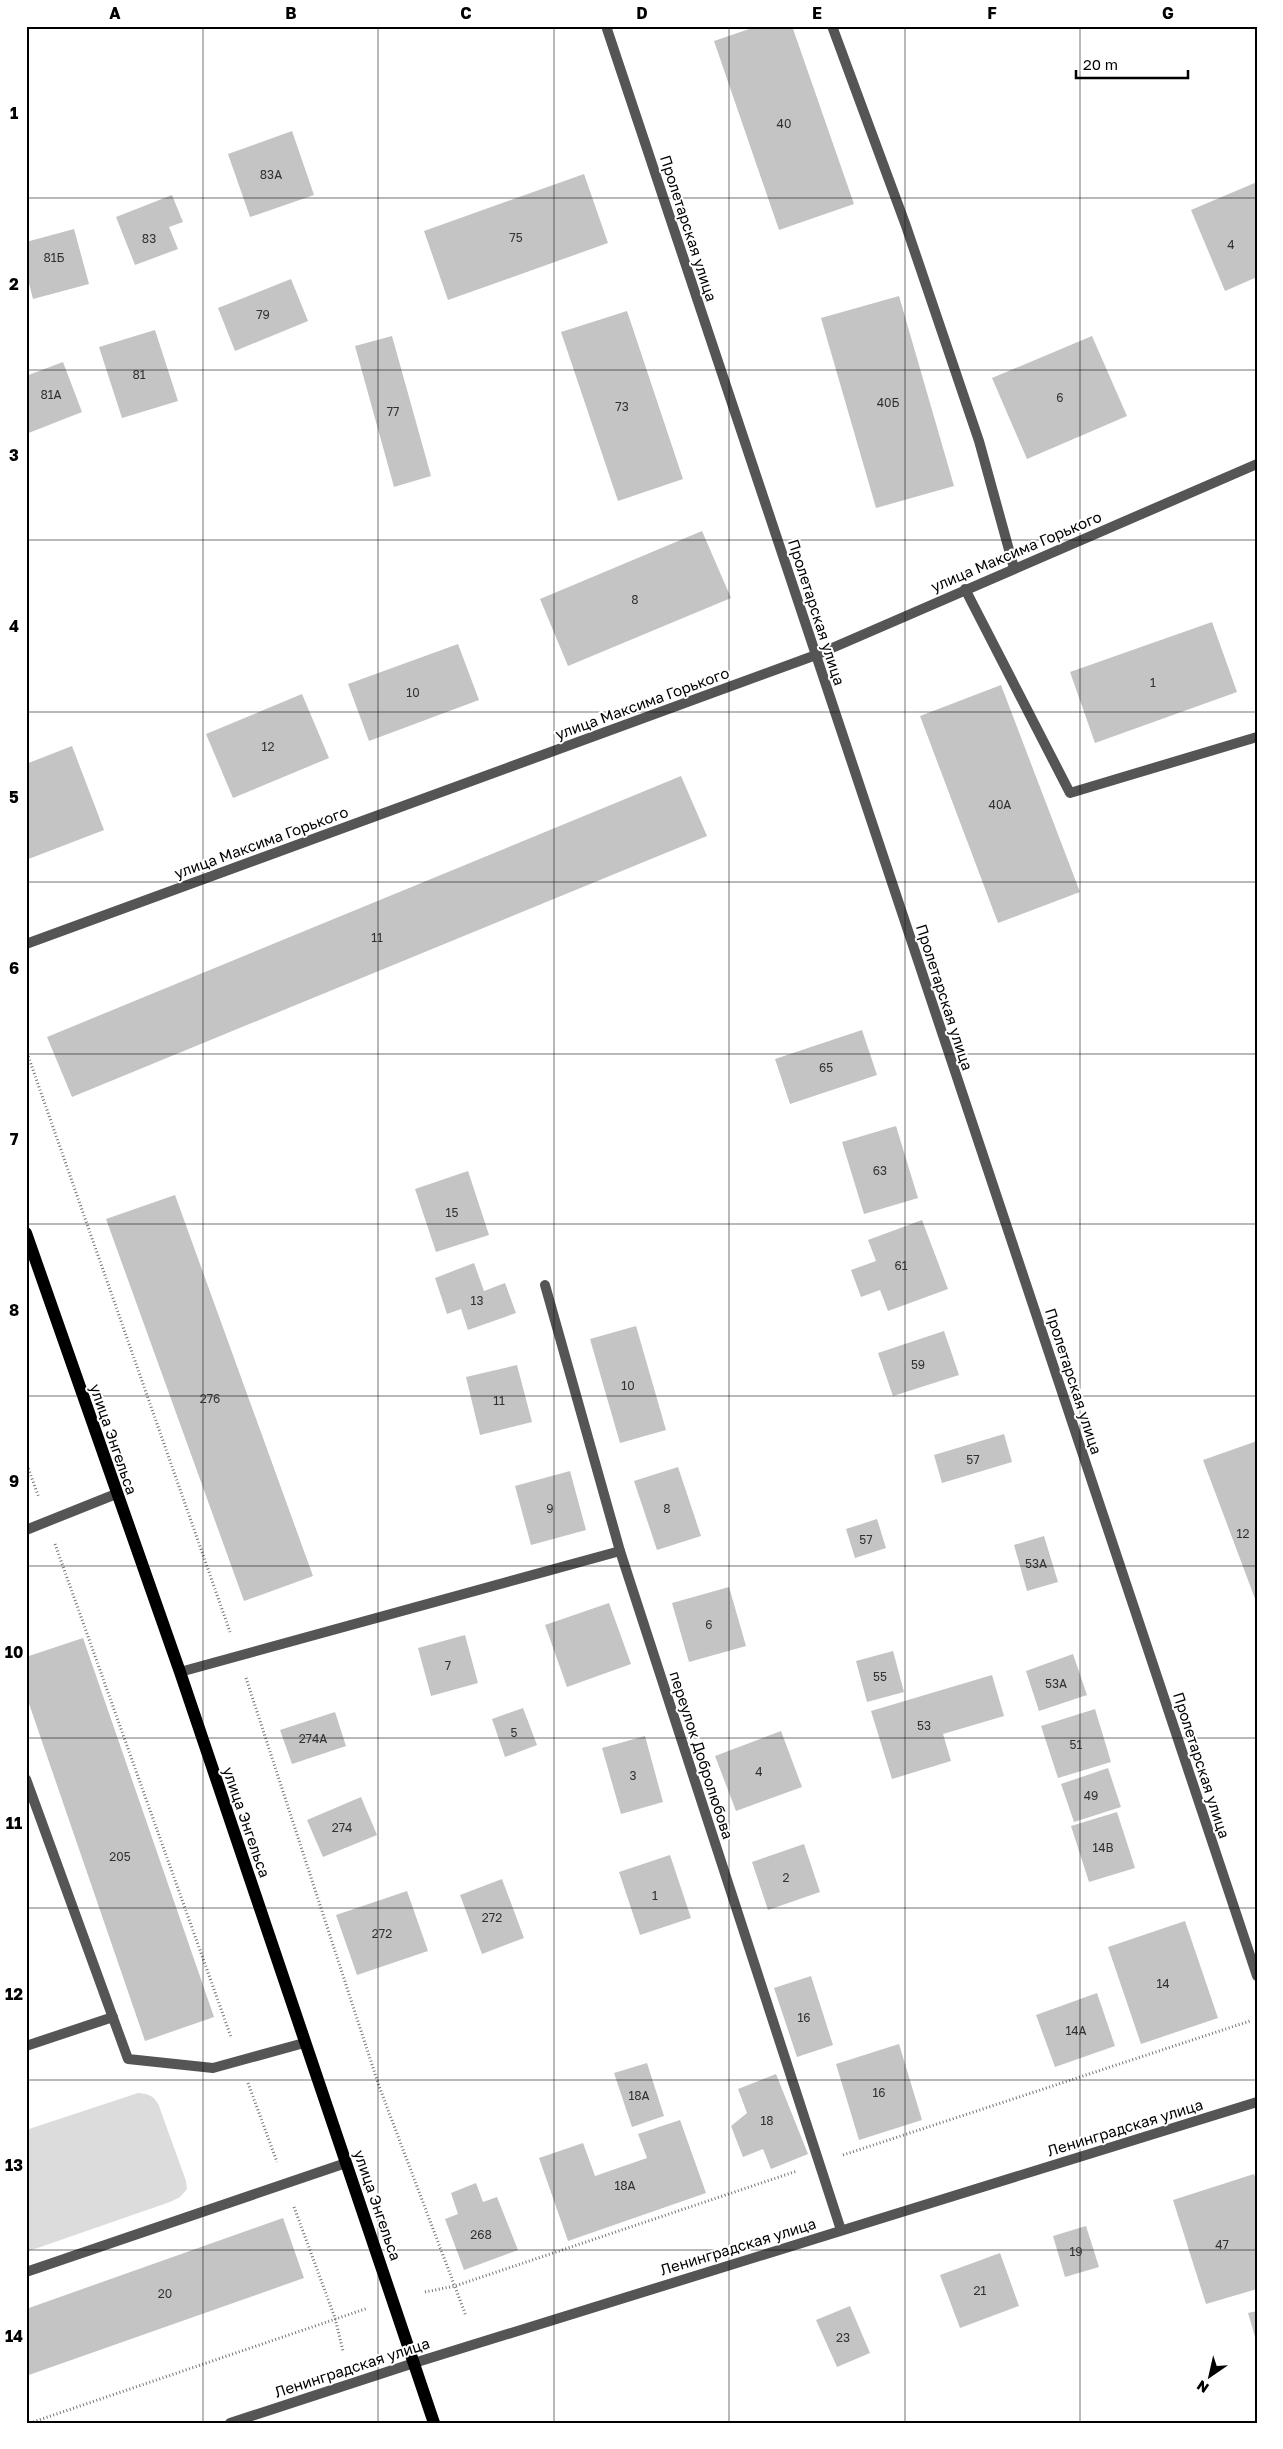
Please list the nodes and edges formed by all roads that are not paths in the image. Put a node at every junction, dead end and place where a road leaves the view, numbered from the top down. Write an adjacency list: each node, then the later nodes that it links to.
1 (606, 26): 7 (street, Пролетарская улица)
2 (832, 26): 5 (street)
3 (1255, 465): 4 (street); 5 (street, улица Максима Горького)
4 (1257, 476)
5 (1014, 568): 6 (street, улица Максима Горького)
6 (965, 589): 7 (street, улица Максима Горького); 8 (street)
7 (816, 655): 9 (street, улица Максима Горького); 17 (street, Пролетарская улица)
8 (1257, 737)
9 (26, 944)
10 (26, 1233): 12 (main road, улица Энгельса)
11 (545, 1285): 14 (street, переулок Добролюбова)
12 (116, 1494): 13 (street); 15 (main road, улица Энгельса)
13 (26, 1530)
14 (620, 1551): 15 (street); 23 (street, переулок Добролюбова)
15 (180, 1672): 19 (main road, улица Энгельса)
16 (26, 1779): 18 (street)
17 (1257, 1976)
18 (113, 2017): 19 (street); 20 (street)
19 (304, 2043): 22 (main road, улица Энгельса)
20 (26, 2046)
21 (1257, 2102): 23 (street, Ленинградская улица)
22 (346, 2163): 24 (street); 25 (main road, улица Энгельса)
23 (840, 2230): 25 (street, Ленинградская улица)
24 (26, 2272)
25 (414, 2363): 26 (street, Ленинградская улица); 27 (main road, улица Энгельса)
26 (230, 2423)
27 (434, 2423)

